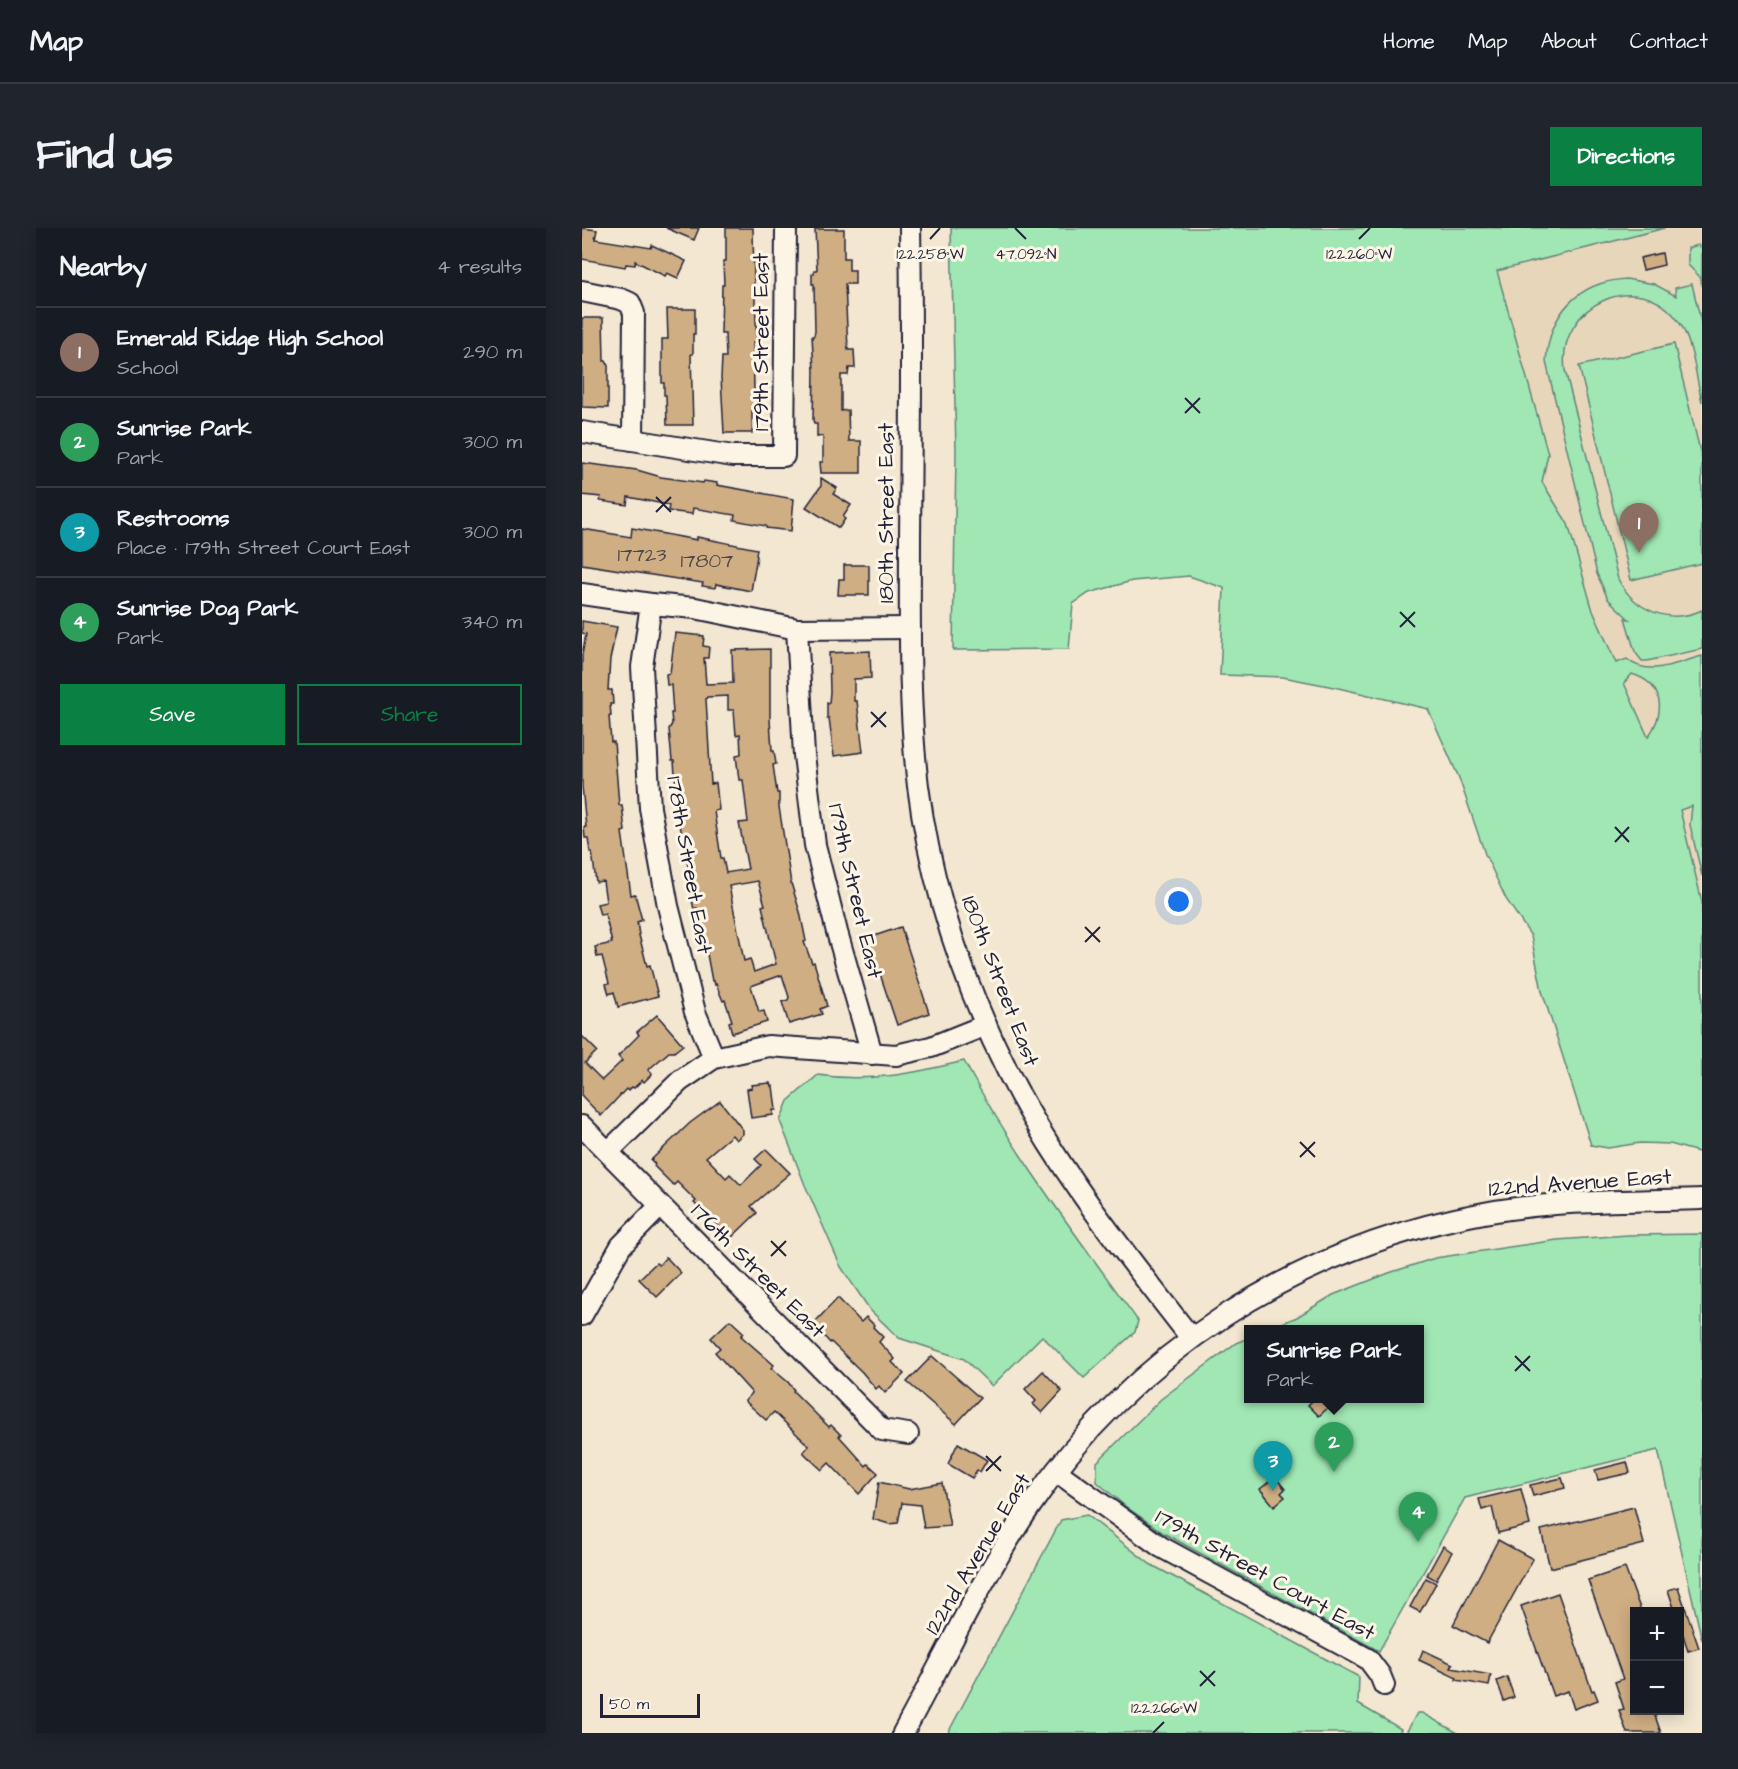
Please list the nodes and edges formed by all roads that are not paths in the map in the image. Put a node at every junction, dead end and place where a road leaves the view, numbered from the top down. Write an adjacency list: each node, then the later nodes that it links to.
1 (786, 228): 5 (street, 179th Street East)
2 (910, 228): 8 (street, 180th Street East)
3 (582, 291): 5 (street)
4 (582, 432): 5 (street)
5 (633, 441)
6 (582, 594): 7 (street)
7 (651, 604): 9 (street); 12 (street, 178th Street East)
8 (910, 628): 9 (street); 10 (street, 180th Street East)
9 (797, 629): 11 (street, 179th Street East)
10 (986, 1025): 11 (street); 18 (street, 180th Street East)
11 (872, 1054): 12 (street)
12 (714, 1058): 14 (street)
13 (582, 1126): 14 (street, 176th Street East)
14 (608, 1152): 16 (street, 176th Street East)
15 (1702, 1199): 18 (street, 122nd Avenue East)
16 (660, 1206): 17 (street); 19 (street, 176th Street East)
17 (582, 1316)
18 (1191, 1338): 20 (street, 122nd Avenue East)
19 (908, 1434)
20 (1056, 1471): 21 (street, 179th Street Court East); 22 (street, 122nd Avenue East)
21 (1384, 1685)
22 (903, 1733)

